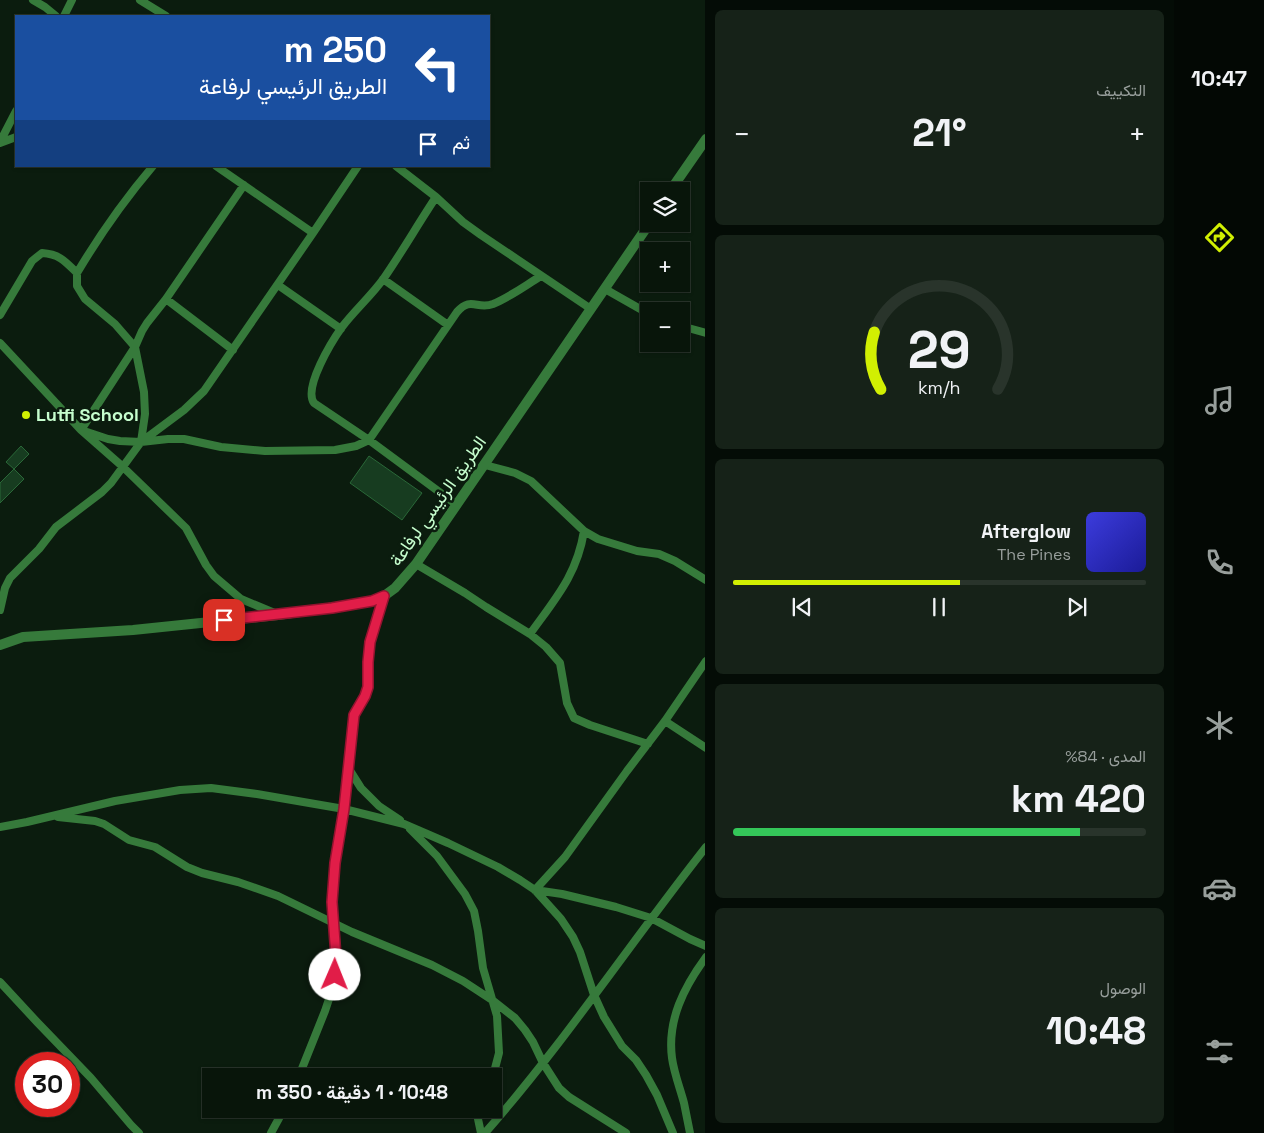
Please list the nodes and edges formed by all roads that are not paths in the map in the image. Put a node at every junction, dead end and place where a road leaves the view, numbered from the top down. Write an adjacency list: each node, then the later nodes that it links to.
1 (33, 0): 4 (street)
2 (72, 0): 5 (street)
3 (140, 0): 6 (street)
4 (55, 15)
5 (64, 15)
6 (164, 15)
7 (15, 112): 10 (street)
8 (15, 138): 10 (street)
9 (705, 139): 15 (street)
10 (0, 143)
11 (152, 167): 20 (street)
12 (217, 167): 16 (street)
13 (357, 167): 19 (street)
14 (397, 167): 17 (street)
15 (676, 182)
16 (244, 185): 19 (street); 25 (street)
17 (436, 197): 21 (street); 22 (street)
18 (644, 232): 24 (street, الطريق الرئيسي لرفاعة)
19 (313, 233): 23 (street)
20 (77, 273): 28 (street); 34 (street)
21 (542, 276): 26 (street); 29 (street)
22 (383, 279): 29 (street); 30 (street)
23 (278, 285): 30 (street); 35 (street)
24 (605, 289): 26 (street, الطريق الرئيسي لرفاعة); 27 (street)
25 (166, 299): 34 (street); 35 (street)
26 (591, 309): 39 (street, الطريق الرئيسي لرفاعة)
27 (640, 309)
28 (0, 315)
29 (448, 325): 37 (street)
30 (341, 329): 37 (street)
31 (690, 329): 32 (street)
32 (705, 333)
33 (0, 343): 36 (street)
34 (135, 347): 36 (street); 38 (street)
35 (233, 350): 38 (street)
36 (81, 430): 38 (street); 40 (street)
37 (370, 440): 38 (street); 41 (street)
38 (141, 442): 40 (street)
39 (485, 465): 41 (street, الطريق الرئيسي لرفاعة); 42 (street)
40 (122, 466): 46 (street); 47 (street)
41 (457, 505): 43 (street, الطريق الرئيسي لرفاعة)
42 (584, 531): 44 (street); 48 (street)
43 (416, 564): 45 (street, الطريق الرئيسي لرفاعة); 48 (street)
44 (705, 580)
45 (384, 596): 47 (street, الطريق الرئيسي لرفاعة); 54 (street)
46 (0, 610)
47 (278, 615): 49 (street, الطريق الرئيسي لرفاعة)
48 (530, 634): 52 (street)
49 (0, 645)
50 (705, 660): 51 (street)
51 (665, 721): 52 (street); 53 (street)
52 (648, 744): 60 (street)
53 (705, 748)
54 (349, 769): 55 (street); 57 (street)
55 (344, 809): 56 (street); 57 (street); 62 (street)
56 (52, 816): 58 (street); 62 (street)
57 (404, 824): 60 (street); 67 (street)
58 (0, 828)
59 (704, 851): 61 (street)
60 (535, 890): 61 (street); 66 (street)
61 (651, 918): 63 (street); 66 (street)
62 (334, 923): 67 (street); 69 (street)
63 (705, 946)
64 (705, 958): 79 (street)
65 (0, 982): 73 (street)
66 (594, 995): 68 (street); 78 (street)
67 (492, 1000): 68 (street); 70 (street)
68 (544, 1063): 76 (street); 77 (street)
69 (303, 1068)
70 (495, 1068)
71 (279, 1118): 74 (street)
72 (478, 1118): 75 (street)
73 (139, 1133)
74 (270, 1133)
75 (481, 1133)
76 (485, 1133)
77 (626, 1133)
78 (673, 1133)
79 (690, 1133)

